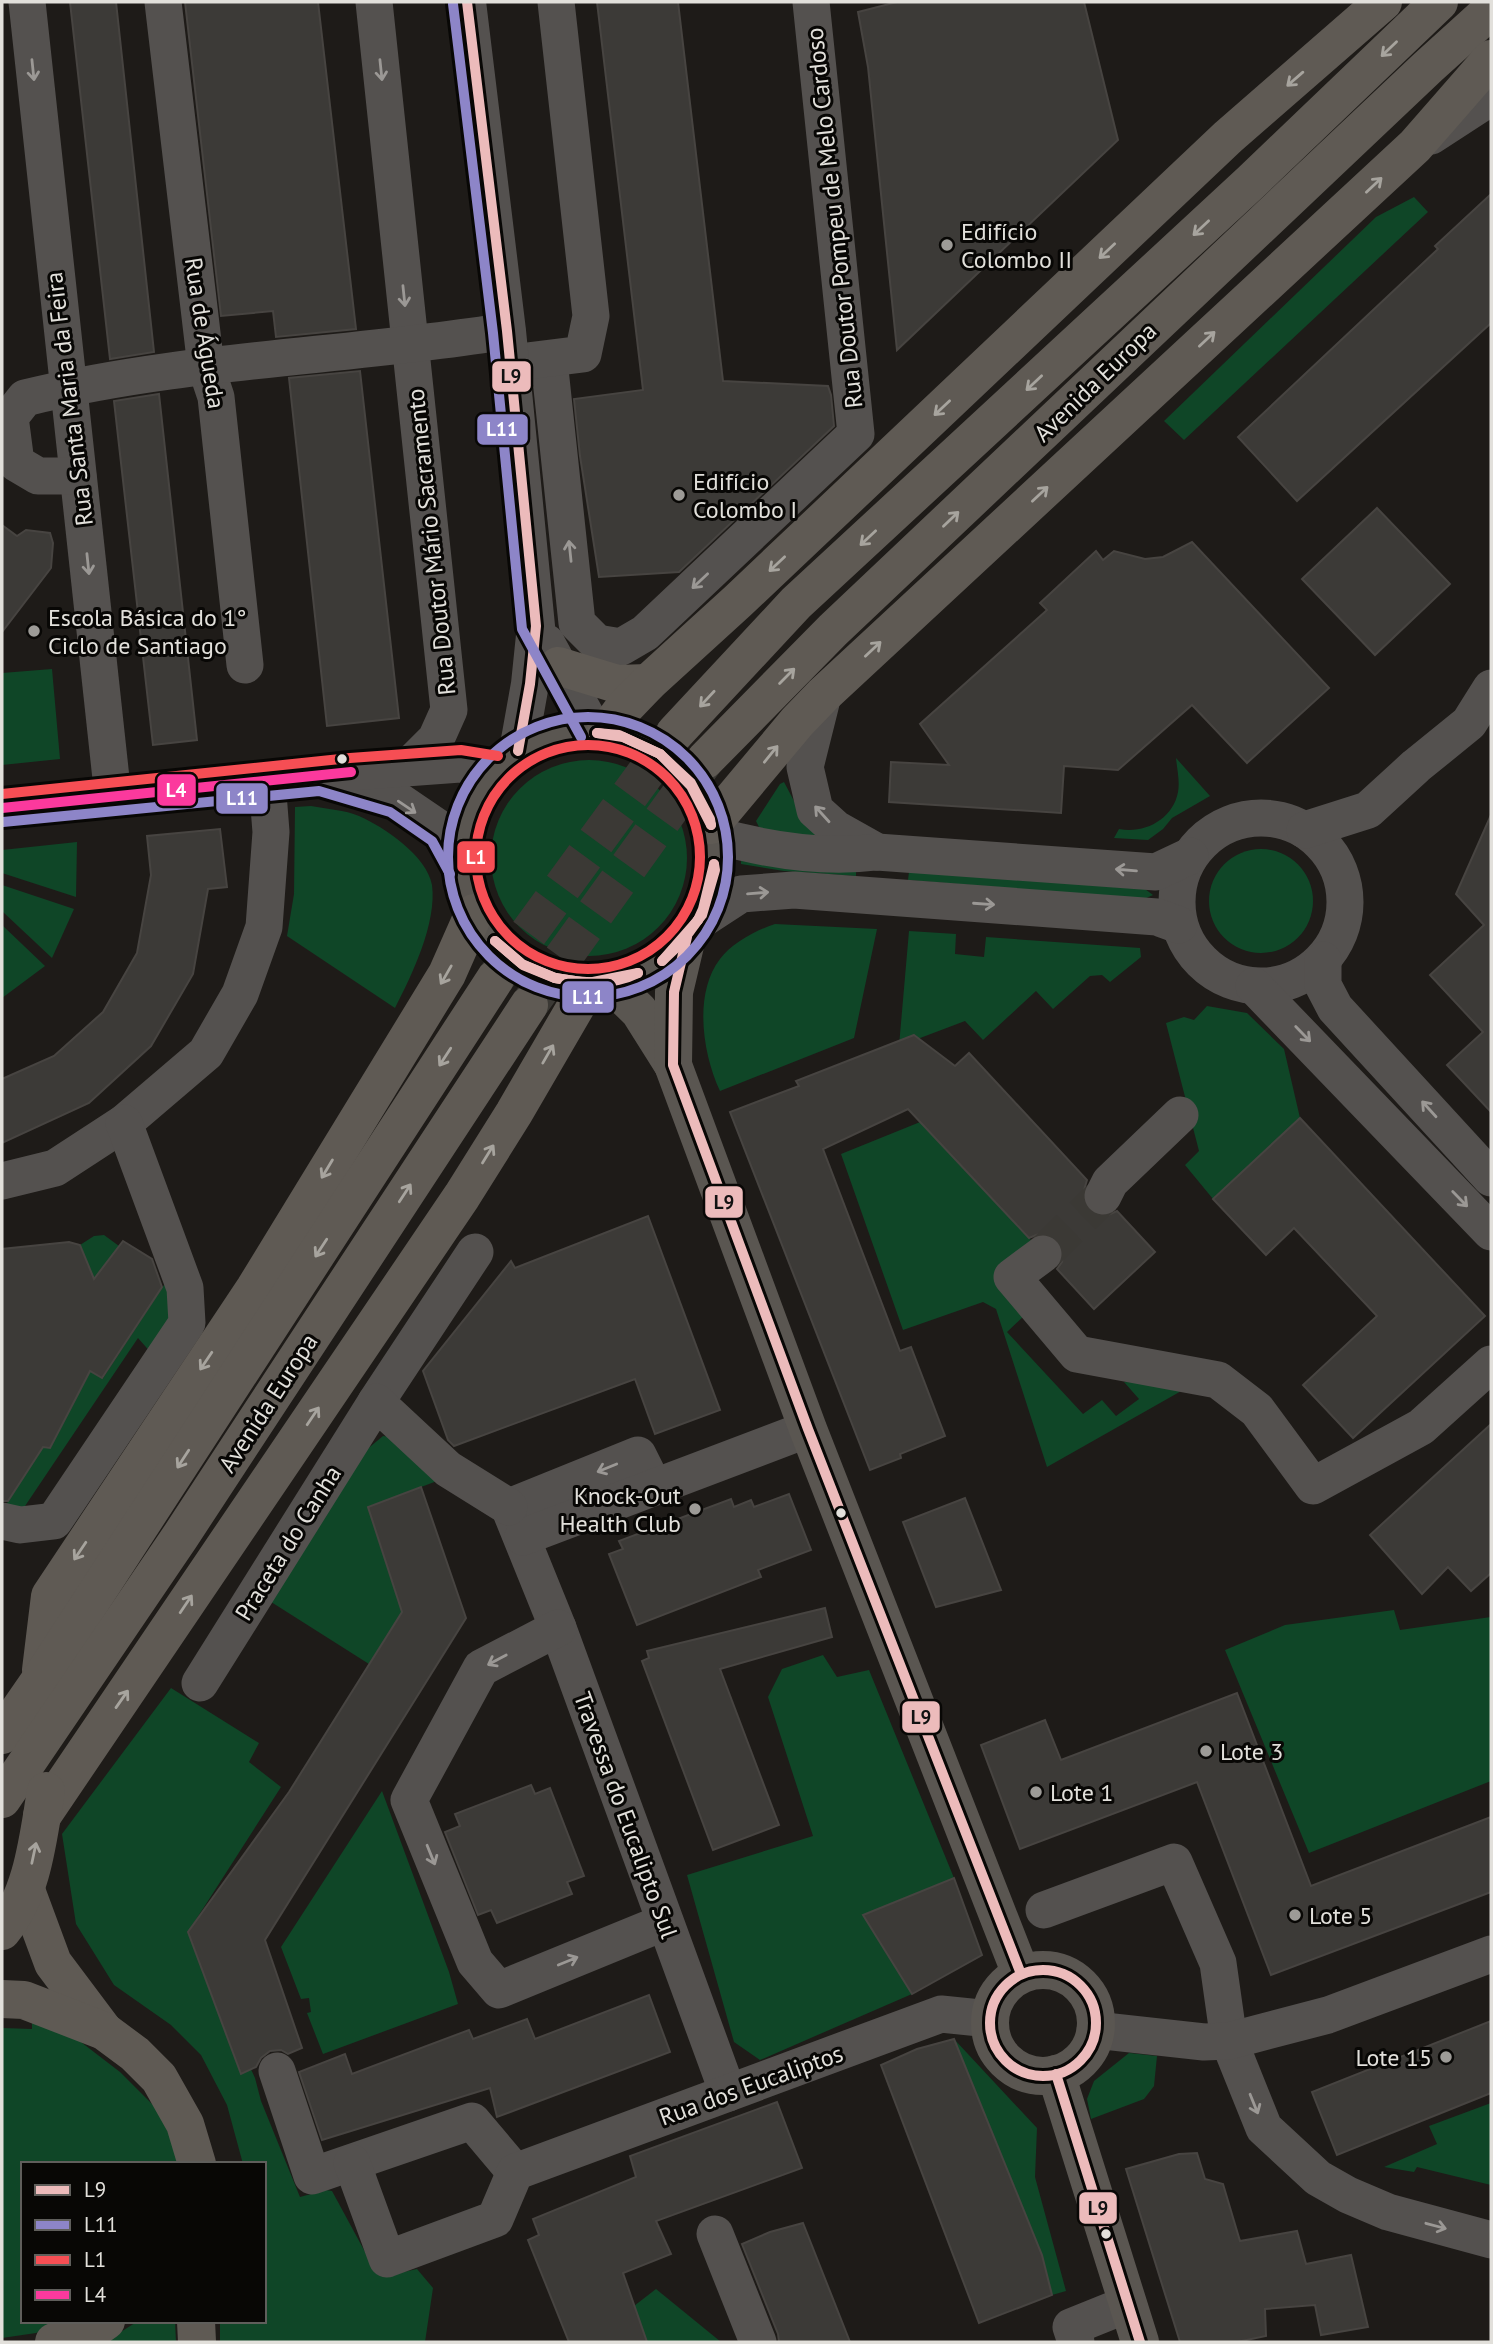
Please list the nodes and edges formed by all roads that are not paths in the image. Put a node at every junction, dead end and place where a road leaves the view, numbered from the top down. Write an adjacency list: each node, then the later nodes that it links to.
1 (26, 2): 17 (street, Rua Santa Maria da Feira, one-way to 17)
2 (163, 2): 16 (street, Rua de Águeda)
3 (374, 2): 13 (street, Rua Doutor Mário Sacramento, one-way to 13)
4 (467, 2): 14 (street)
5 (556, 2): 15 (street)
6 (811, 2): 15 (street, Rua Doutor Pompeu de Melo Cardoso, one-way to 15)
7 (1383, 2): 22 (main road, one-way to 22)
8 (1439, 2): 26 (main road, Avenida Europa, one-way to 26)
9 (1491, 10): 27 (main road, Avenida Europa, one-way to 9)
10 (1491, 59): 12 (main road)
11 (1491, 97): 12 (street)
12 (1413, 148): 24 (main road, one-way to 12)
13 (409, 343): 14 (street); 16 (street); 29 (street, Rua Doutor Mário Sacramento)
14 (509, 347): 15 (street); 19 (street)
15 (549, 360)
16 (206, 367): 17 (street); 20 (street, Rua de Águeda)
17 (67, 388): 18 (street, Rua Santa Maria da Feira); 18 (street)
18 (78, 476): 32 (street, Rua Santa Maria da Feira, one-way to 32)
19 (536, 626): 21 (street); 28 (street)
20 (245, 665)
21 (558, 666): 22 (main road); 25 (street)
22 (648, 683): 25 (main road)
23 (1491, 688): 34 (street)
24 (823, 695): 35 (main road, one-way to 24); 37 (street, one-way to 24)
25 (599, 731): 28 (main road); 35 (main road)
26 (675, 733)
27 (705, 760)
28 (507, 761): 29 (street); 39 (main road)
29 (408, 767): 30 (street)
30 (320, 777): 31 (street); 39 (street, one-way to 39)
31 (267, 781): 32 (street); 51 (street)
32 (113, 797): 33 (street)
33 (2, 808)
34 (1368, 810): 36 (street); 40 (street)
35 (712, 830): 37 (street); 43 (main road)
36 (1305, 830): 38 (street); 40 (street)
37 (877, 852): 38 (street, one-way to 37)
38 (1190, 856): 42 (street)
39 (462, 867): 41 (main road)
40 (1342, 876): 44 (street)
41 (474, 913): 46 (main road); 65 (main road, one-way to 65)
42 (1179, 925): 43 (street, one-way to 42); 47 (street)
43 (692, 929): 46 (main road); 49 (main road)
44 (1323, 960): 47 (street); 52 (street, one-way to 44)
45 (495, 979): 65 (main road, Avenida Europa, one-way to 65)
46 (599, 983): 49 (main road); 69 (main road, one-way to 46)
47 (1254, 986): 55 (street, one-way to 55)
48 (529, 1005): 63 (main road, Avenida Europa, one-way to 48)
49 (673, 1065): 60 (main road)
50 (1180, 1115): 54 (street)
51 (124, 1124): 53 (street); 61 (street)
52 (1491, 1178)
53 (2, 1181)
54 (1102, 1196)
55 (1491, 1232)
56 (475, 1252): 59 (street, Praceta do Canha)
57 (1043, 1254): 58 (street)
58 (1491, 1364)
59 (376, 1402): 62 (street); 66 (street, Praceta do Canha)
60 (808, 1429): 62 (street, one-way to 62); 75 (main road)
61 (2, 1521)
62 (516, 1522): 64 (street, Travessa do Eucalipto Sul)
63 (148, 1582): 68 (main road, Avenida Europa); 69 (main road)
64 (558, 1628): 72 (street, Travessa do Eucalipto Sul); 72 (street, one-way to 72)
65 (40, 1680): 67 (main road, Avenida Europa)
66 (200, 1683)
67 (2, 1735)
68 (2, 1799)
69 (42, 1816): 70 (main road, one-way to 69)
70 (26, 1890): 73 (main road); 79 (main road)
71 (1044, 1910): 80 (street)
72 (665, 1922): 83 (street, Travessa do Eucalipto Sul)
73 (2, 1931)
74 (1491, 1954): 80 (street)
75 (1021, 1974): 77 (main road); 78 (main road)
76 (2, 1999): 79 (main road)
77 (990, 2019): 82 (main road); 83 (street, Rua dos Eucaliptos)
78 (1095, 2029): 80 (street); 82 (main road)
79 (104, 2031): 84 (main road)
80 (1229, 2041): 88 (street, one-way to 88)
81 (277, 2071): 85 (street)
82 (1056, 2074): 89 (main road)
83 (728, 2093): 86 (street, Rua dos Eucaliptos)
84 (196, 2162)
85 (352, 2163): 86 (street); 86 (street)
86 (515, 2172)
87 (715, 2234): 94 (street)
88 (1491, 2240)
89 (1128, 2304): 95 (street); 96 (main road)
90 (103, 2323): 92 (main road)
91 (196, 2323): 93 (main road)
92 (54, 2342)
93 (197, 2342)
94 (758, 2342)
95 (1076, 2342)
96 (1140, 2342)

